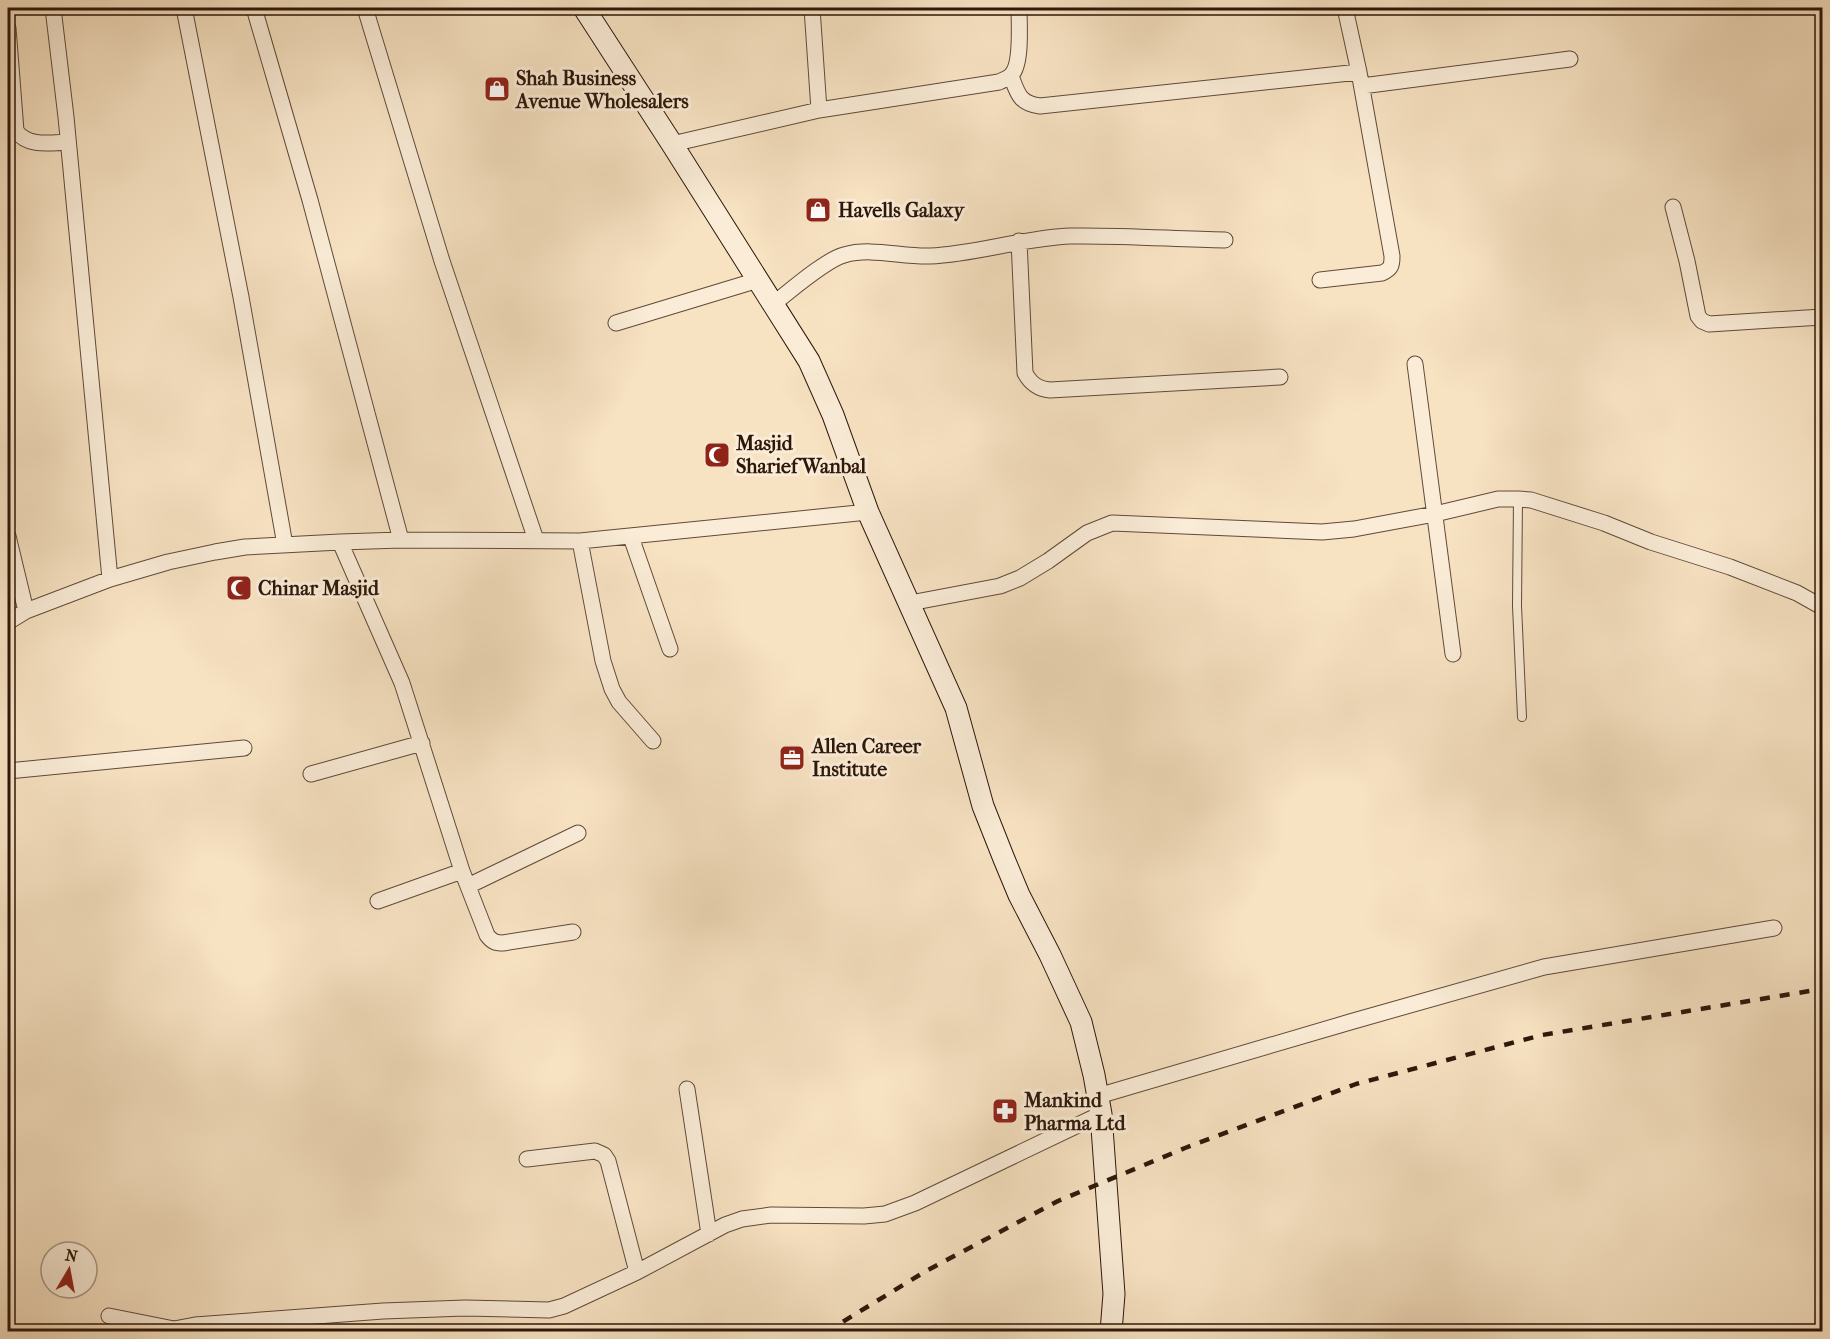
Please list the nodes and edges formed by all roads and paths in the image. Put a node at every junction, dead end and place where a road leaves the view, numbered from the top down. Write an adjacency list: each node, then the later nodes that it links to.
1 (53, 8): 14 (street)
2 (184, 8): 35 (street)
3 (254, 8): 31 (street)
4 (365, 8): 32 (street)
5 (584, 8): 15 (main road)
6 (812, 8): 13 (street)
7 (1020, 8): 11 (street)
8 (1345, 8): 12 (street)
9 (8, 28): 14 (street)
10 (1570, 59): 12 (street)
11 (1011, 76): 12 (street); 13 (street)
12 (1361, 79): 20 (street)
13 (819, 110): 15 (street)
14 (67, 142): 36 (street)
15 (672, 144): 19 (main road)
16 (1673, 207): 22 (street)
17 (1225, 240): 18 (street)
18 (1019, 241): 21 (street); 25 (street)
19 (758, 280): 21 (main road); 23 (street)
20 (1320, 280)
21 (773, 304): 27 (main road)
22 (1822, 317)
23 (616, 323)
24 (1415, 364): 28 (street)
25 (1280, 377)
26 (1518, 498): 28 (street); 38 (street); 43 (lane)
27 (868, 512): 30 (street); 37 (main road)
28 (1435, 514): 37 (street); 42 (street)
29 (8, 536): 39 (street)
30 (631, 537): 33 (street); 41 (street)
31 (401, 540): 32 (street); 34 (street)
32 (536, 540): 33 (street)
33 (580, 541): 44 (street)
34 (339, 542): 35 (street); 45 (street)
35 (285, 544): 36 (street)
36 (110, 579): 39 (street)
37 (910, 603): 56 (main road)
38 (1822, 607)
39 (26, 611): 40 (street)
40 (8, 622)
41 (670, 649)
42 (1453, 654)
43 (1522, 717)
44 (653, 741)
45 (422, 742): 48 (street); 50 (street)
46 (244, 748): 47 (street)
47 (8, 771)
48 (311, 774)
49 (578, 833): 51 (street)
50 (462, 871): 51 (street); 52 (street)
51 (468, 886): 54 (street)
52 (378, 902)
53 (1774, 928): 56 (street)
54 (573, 932)
55 (687, 1089): 58 (street)
56 (1100, 1105): 58 (street); 61 (main road)
57 (527, 1160): 59 (street)
58 (709, 1234): 59 (street)
59 (637, 1272): 60 (street)
60 (109, 1316)
61 (1111, 1332)

